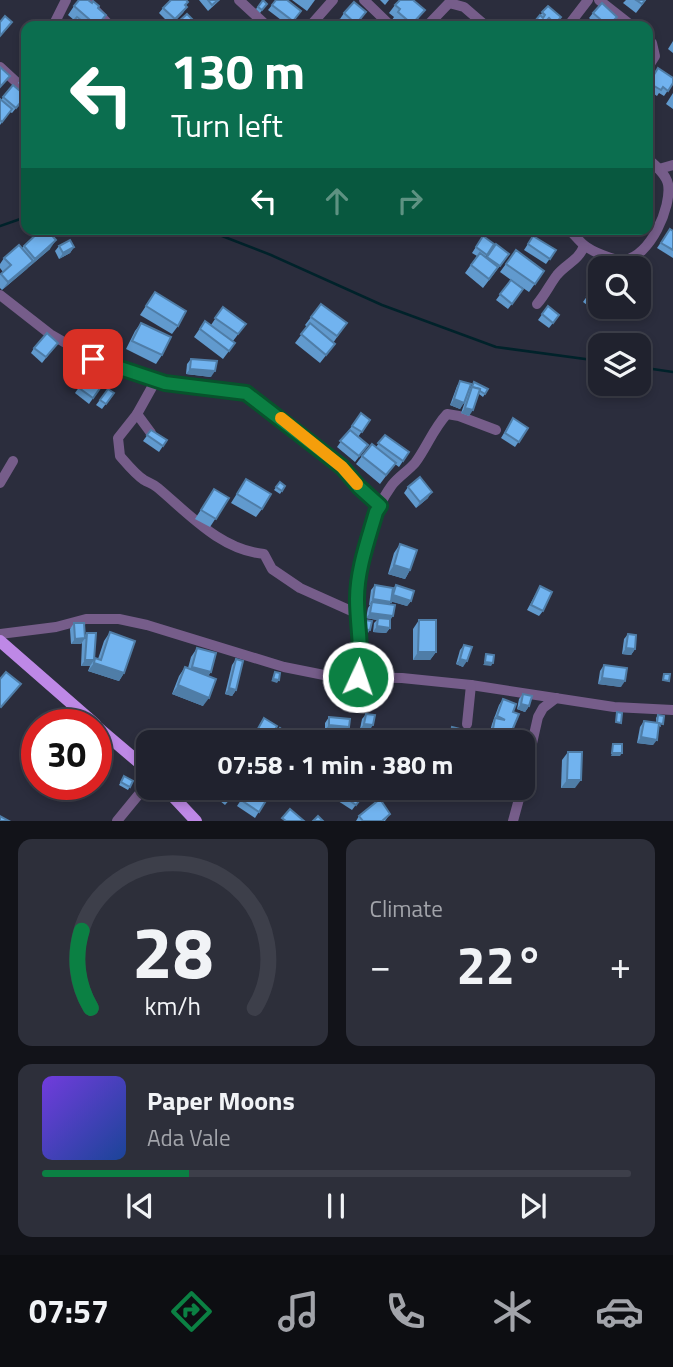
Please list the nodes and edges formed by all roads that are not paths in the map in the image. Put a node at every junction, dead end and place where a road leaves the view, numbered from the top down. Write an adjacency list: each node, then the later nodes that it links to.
1 (66, 0): 8 (street)
2 (86, 0): 9 (street)
3 (239, 0): 10 (street)
4 (333, 0): 11 (street)
5 (364, 0): 12 (street)
6 (587, 0): 15 (street)
7 (599, 0): 16 (street)
8 (56, 21)
9 (105, 21)
10 (262, 21)
11 (314, 21)
12 (386, 21)
13 (432, 21): 14 (street)
14 (480, 21)
15 (572, 21)
16 (626, 21)
17 (0, 66): 18 (street)
18 (21, 86)
19 (653, 164): 21 (street)
20 (673, 165): 21 (street)
21 (659, 169): 23 (street)
22 (574, 235): 23 (street)
23 (584, 246): 25 (street)
24 (0, 295): 26 (street)
25 (537, 304)
26 (156, 380): 27 (street); 32 (street)
27 (137, 414): 29 (street); 33 (street)
28 (496, 430): 32 (street)
29 (151, 433)
30 (13, 461): 31 (street)
31 (0, 482)
32 (380, 506): 33 (street)
33 (358, 614): 36 (street)
34 (0, 634): 36 (street)
35 (0, 641): 39 (main road)
36 (358, 677): 37 (street)
37 (471, 685): 38 (street); 41 (street)
38 (556, 698): 40 (street); 42 (street)
39 (78, 709)
40 (673, 710)
41 (467, 724)
42 (535, 731)
43 (112, 739): 44 (main road)
44 (136, 760)
45 (136, 798): 48 (street)
46 (177, 800): 49 (main road)
47 (519, 800): 50 (street)
48 (117, 821)
49 (196, 821)
50 (513, 821)

